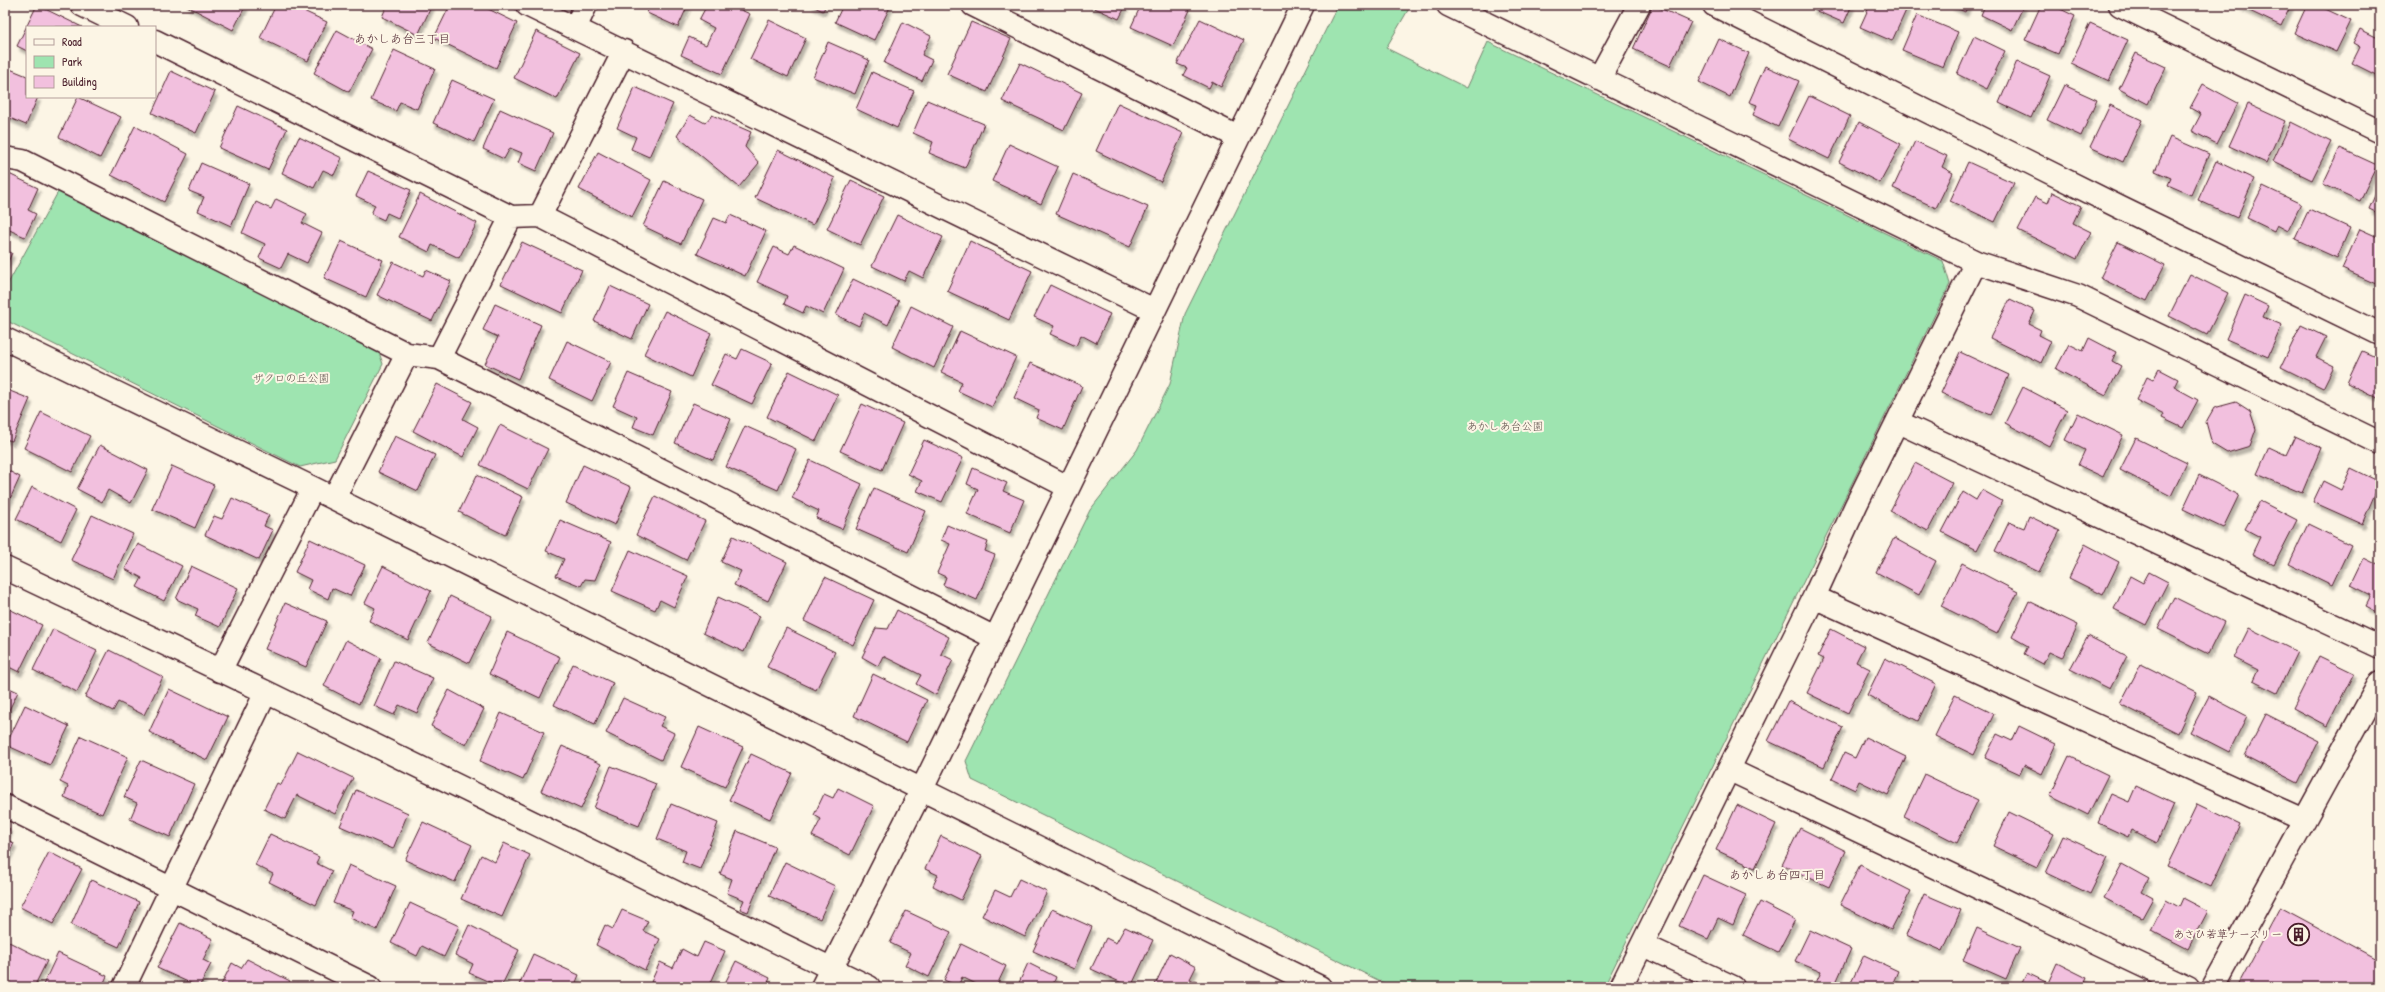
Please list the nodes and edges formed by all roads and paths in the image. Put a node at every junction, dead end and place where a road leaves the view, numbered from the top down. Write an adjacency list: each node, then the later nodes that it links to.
1 (82, 5): 10 (street)
2 (527, 5): 11 (street)
3 (586, 5): 11 (street)
4 (973, 5): 16 (street)
5 (1303, 5): 16 (street)
6 (1448, 5): 14 (street)
7 (1639, 5): 14 (street)
8 (1714, 5): 22 (street)
9 (2120, 5): 15 (street)
10 (125, 26)
11 (575, 28): 13 (street)
12 (156, 41): 19 (street)
13 (624, 51): 18 (street); 21 (street)
14 (1599, 79): 20 (street)
15 (2380, 132)
16 (1238, 137): 21 (street)
17 (5, 158): 24 (street)
18 (540, 216): 19 (street); 28 (street)
19 (511, 217): 25 (street)
20 (1976, 262): 26 (street); 27 (street)
21 (1154, 310): 28 (street)
22 (2380, 334)
23 (5, 339): 29 (street)
24 (407, 354): 25 (street); 30 (street)
25 (439, 358): 33 (street)
26 (1898, 422): 32 (street); 34 (street)
27 (2380, 443)
28 (1068, 487): 33 (street)
29 (314, 488): 30 (street); 35 (street)
30 (334, 498): 39 (street)
31 (5, 568): 35 (street)
32 (1814, 597): 38 (street); 41 (street)
33 (995, 638): 39 (street)
34 (2380, 647)
35 (220, 671): 37 (street)
36 (2380, 682): 41 (street)
37 (266, 692): 42 (street); 44 (street)
38 (1730, 770): 43 (street); 51 (street)
39 (921, 790): 44 (street); 48 (street)
40 (5, 806): 42 (street)
41 (2304, 820): 52 (street)
42 (171, 888): 45 (street); 46 (street)
43 (1643, 945): 49 (street); 50 (street)
44 (827, 978): 47 (street)
45 (124, 987)
46 (370, 987)
47 (869, 987)
48 (1320, 987)
49 (1622, 987)
50 (1733, 987)
51 (2188, 987)
52 (2213, 987)

